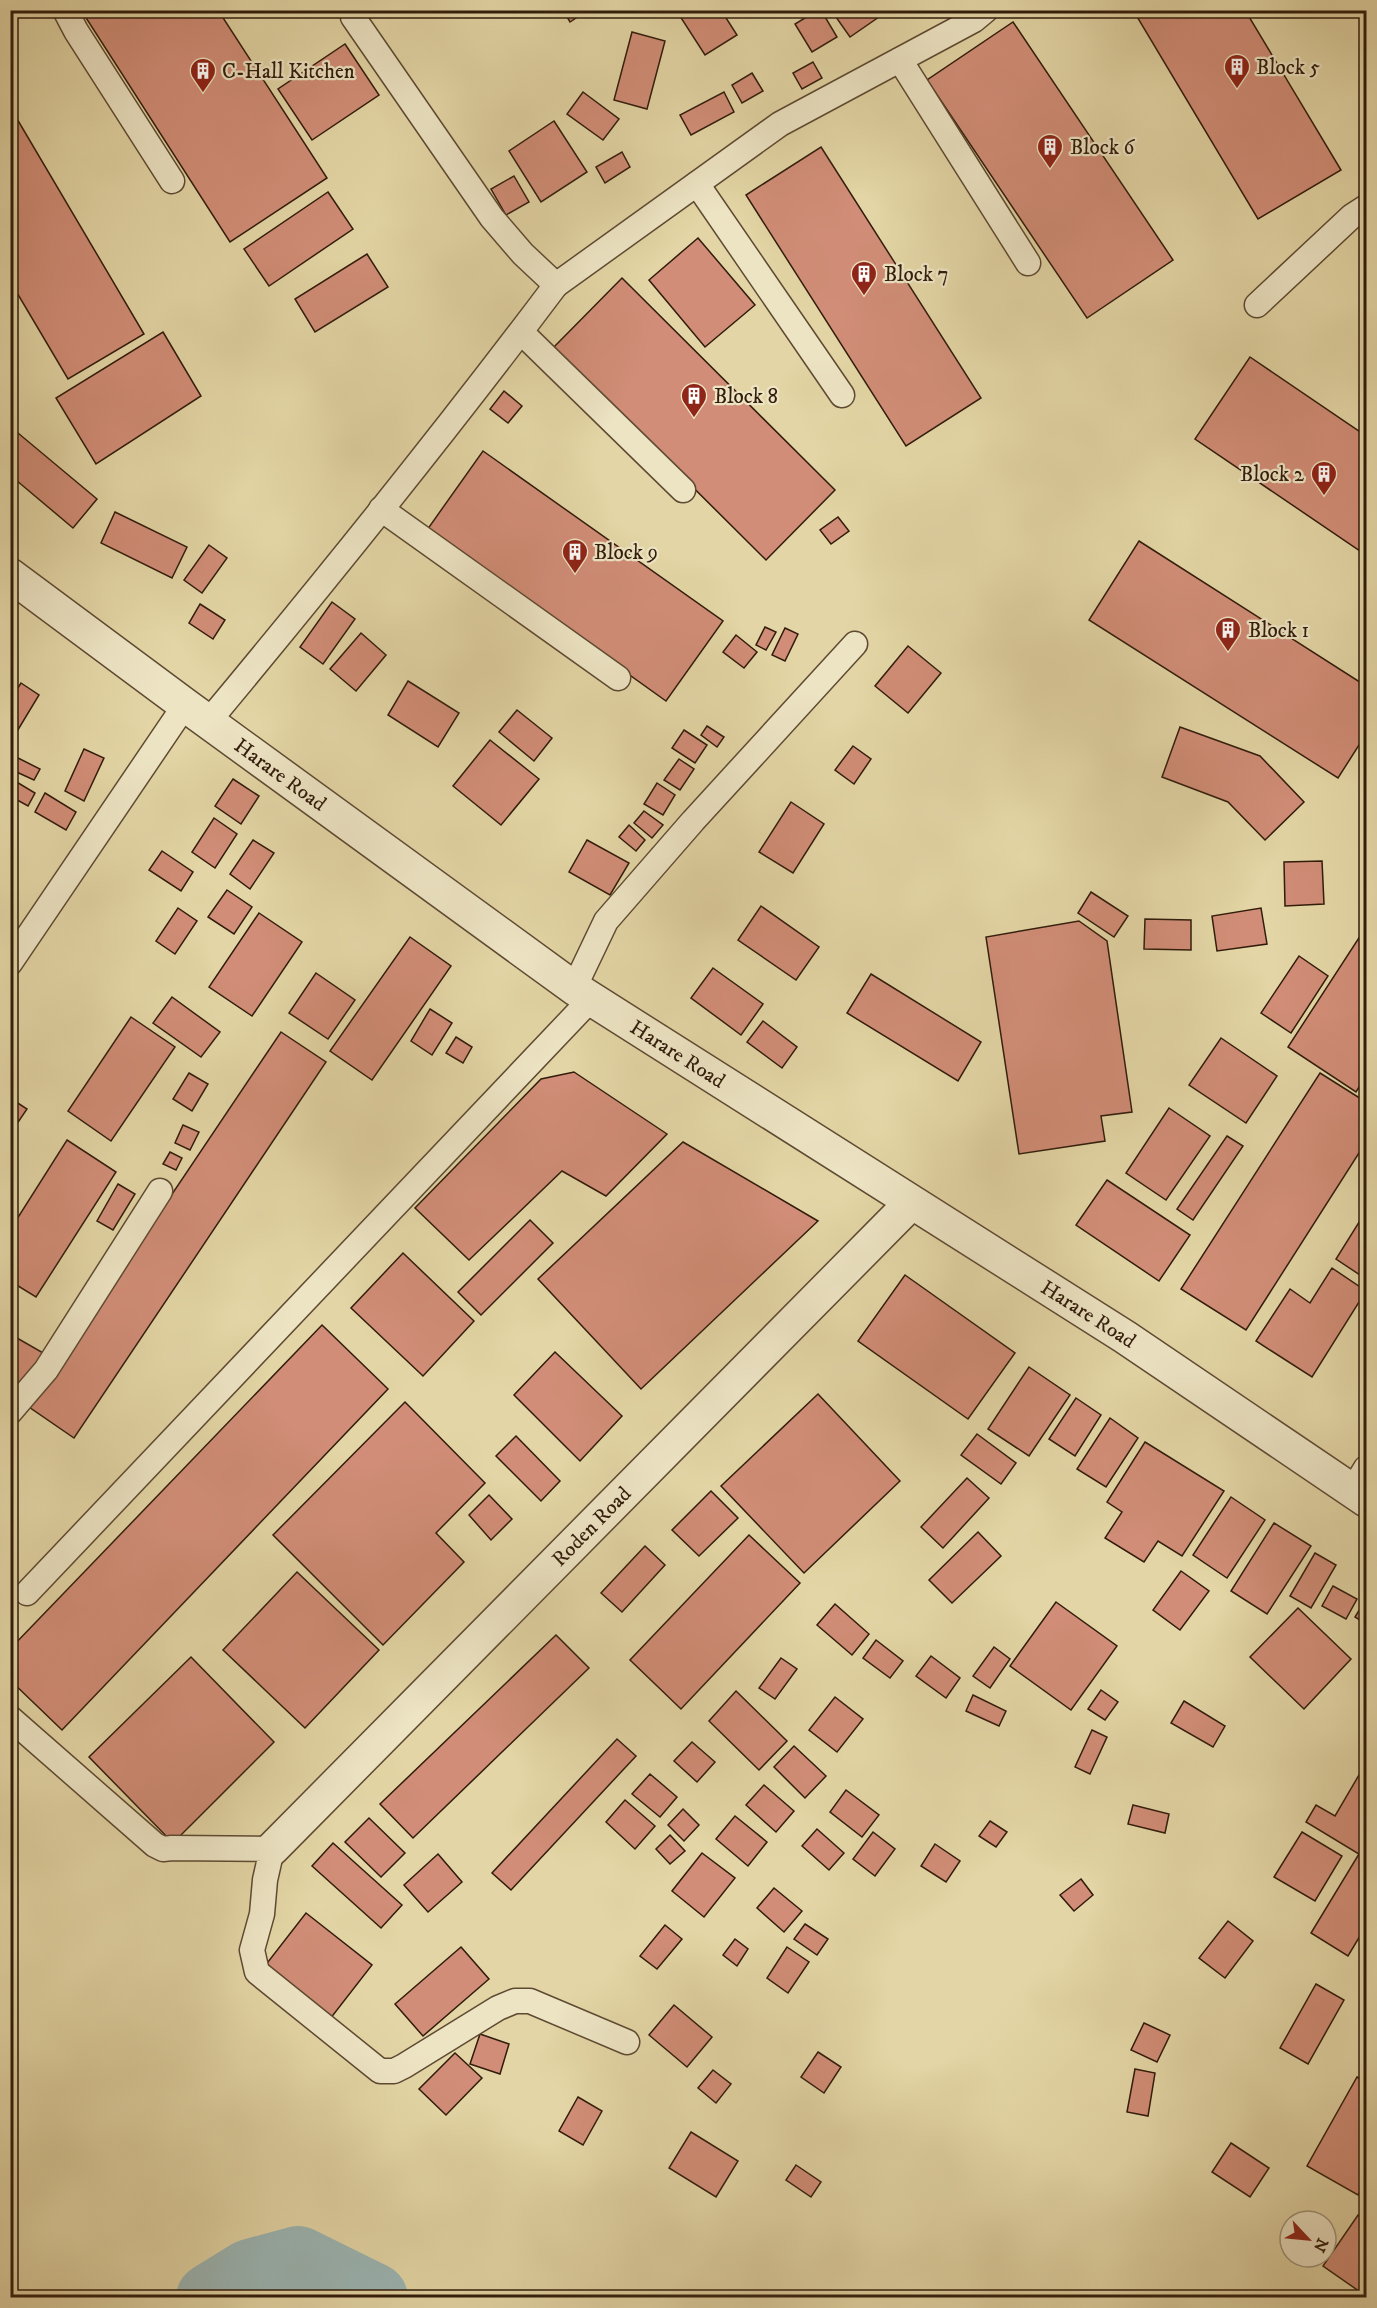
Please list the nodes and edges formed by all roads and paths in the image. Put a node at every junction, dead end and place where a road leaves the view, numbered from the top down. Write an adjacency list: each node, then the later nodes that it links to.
1 (65, 10): 5 (lane)
2 (986, 10): 4 (lane)
3 (353, 17): 9 (lane)
4 (900, 60): 6 (lane); 8 (lane)
5 (172, 182)
6 (697, 184): 9 (lane); 12 (lane)
7 (1366, 207): 10 (lane)
8 (1028, 263)
9 (556, 285): 11 (lane)
10 (1257, 304)
11 (521, 332): 13 (lane); 14 (lane)
12 (842, 395)
13 (684, 490)
14 (381, 508): 17 (lane); 18 (lane)
15 (10, 575): 18 (street, Harare Road)
16 (855, 644): 20 (lane)
17 (618, 678)
18 (196, 714): 19 (lane); 20 (street, Harare Road)
19 (10, 963)
20 (582, 994): 22 (street, Harare Road); 25 (lane)
21 (160, 1191): 23 (lane)
22 (911, 1203): 24 (street, Harare Road); 27 (street, Roden Road)
23 (10, 1412)
24 (1362, 1486)
25 (27, 1593)
26 (10, 1718): 27 (lane)
27 (272, 1849): 28 (lane)
28 (627, 2042)

